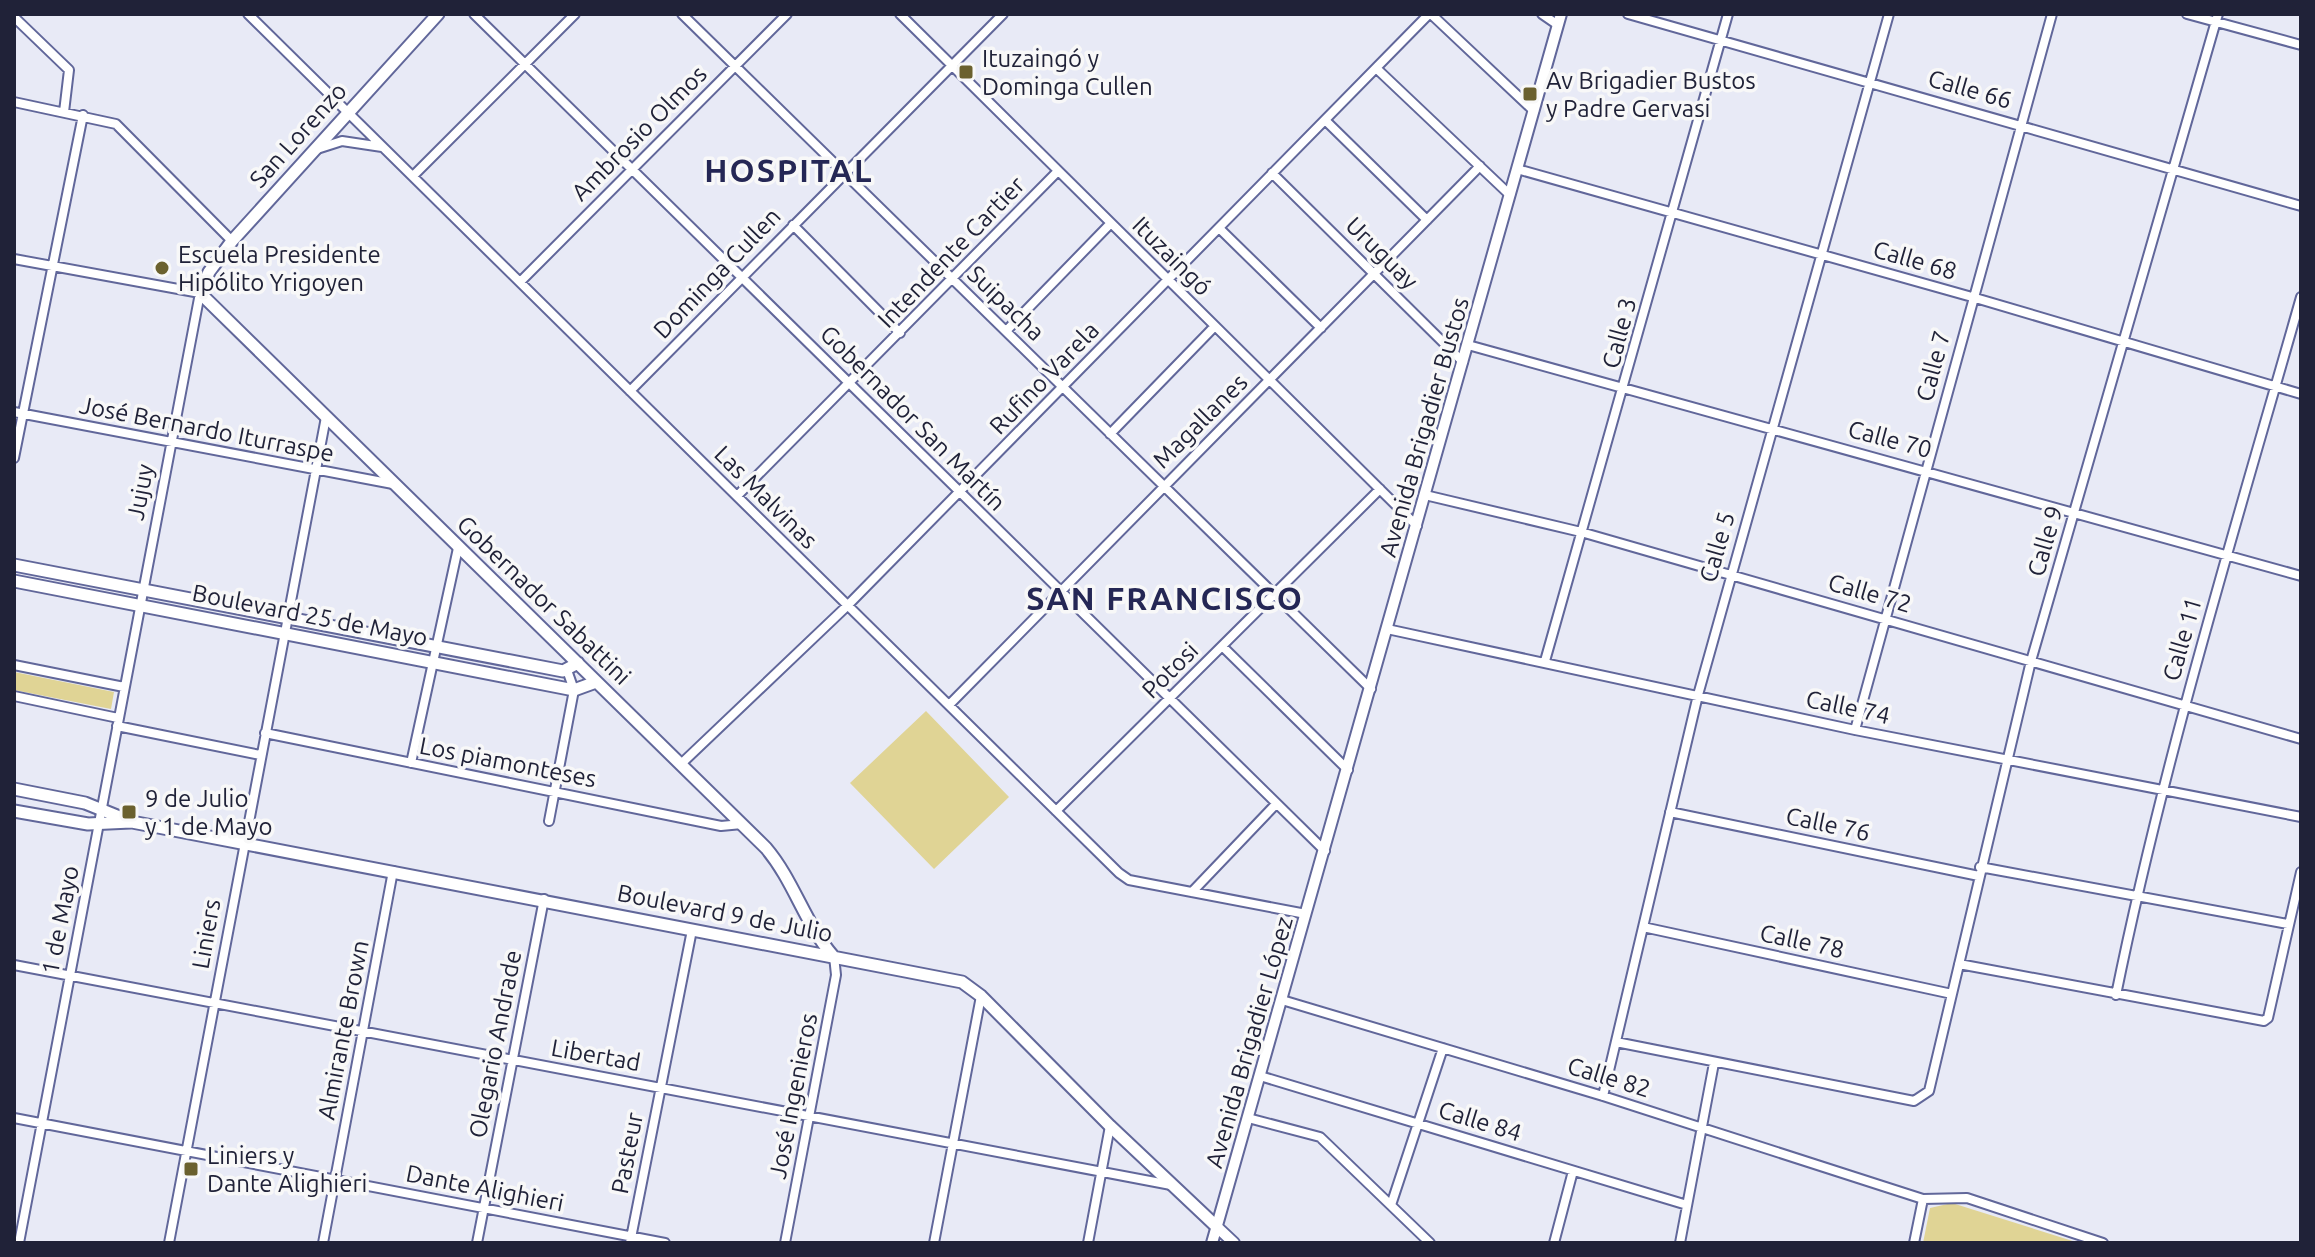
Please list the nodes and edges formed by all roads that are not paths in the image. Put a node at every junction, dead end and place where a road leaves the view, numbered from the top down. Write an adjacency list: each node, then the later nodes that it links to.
1 (248, 14): 29 (street, Las Malvinas)
2 (438, 14): 29 (main road, San Lorenzo)
3 (474, 14): 21 (street, Gobernador San Martín)
4 (575, 14): 21 (street)
5 (682, 14): 23 (street, Suipacha)
6 (787, 14): 23 (street, Ambrosio Olmos)
7 (900, 14): 22 (street, Ituzaingó)
8 (1003, 14): 22 (street, Dominga Cullen)
9 (1430, 14): 24 (street, Rufino Varela); 27 (street)
10 (1542, 14): 18 (street)
11 (1628, 14): 19 (street, Calle 66)
12 (1728, 14): 19 (street, Calle 3)
13 (1889, 14): 25 (street, Calle 5)
14 (2052, 14): 32 (street, Calle 7)
15 (2187, 14): 17 (street)
16 (14, 17): 28 (street)
17 (2217, 18): 20 (street); 38 (street, Calle 9)
18 (1560, 19): 27 (street, Avenida Brigadier Bustos)
19 (1720, 40): 25 (street, Calle 66); 45 (street, Calle 3)
20 (2301, 45)
21 (525, 64): 36 (street, Gobernador San Martín); 42 (street)
22 (950, 64): 39 (street, Ituzaingó); 40 (street, Dominga Cullen)
23 (735, 66): 36 (street, Ambrosio Olmos); 40 (street, Suipacha)
24 (1376, 68): 31 (street, Rufino Varela); 35 (street)
25 (1871, 82): 32 (street, Calle 66); 51 (street, Calle 5)
26 (14, 102): 28 (street)
27 (1534, 111): 37 (street, Avenida Brigadier Bustos)
28 (64, 112): 30 (street)
29 (349, 112): 33 (street, Las Malvinas); 34 (main road, San Lorenzo)
30 (83, 115): 50 (street); 53 (street)
31 (1325, 120): 41 (street, Rufino Varela); 46 (street)
32 (2021, 124): 38 (street, Calle 66); 60 (street, Calle 7)
33 (385, 148): 34 (street); 42 (street, Las Malvinas)
34 (313, 151): 50 (main road, San Lorenzo)
35 (1480, 166): 43 (street); 46 (street, Magallanes)
36 (631, 168): 55 (street, Gobernador San Martín); 58 (street, Ambrosio Olmos)
37 (1517, 169): 43 (street, Avenida Brigadier Bustos); 45 (street, Calle 68)
38 (2171, 170): 44 (street, Calle 66); 66 (street, Calle 9)
39 (1058, 171): 47 (street, Ituzaingó); 56 (street, Intendente Cartier)
40 (843, 172): 48 (street, Dominga Cullen); 56 (street, Suipacha)
41 (1272, 173): 49 (street, Rufino Varela); 54 (street, Uruguay)
42 (413, 176): 58 (street, Las Malvinas)
43 (1510, 195): 67 (street, Avenida Brigadier Bustos)
44 (2301, 206)
45 (1672, 212): 51 (street, Calle 68); 71 (street, Calle 3)
46 (1427, 220): 54 (street, Magallanes)
47 (1111, 223): 57 (street, Ituzaingó); 64 (street)
48 (793, 225): 55 (street, Dominga Cullen); 65 (street)
49 (1219, 228): 57 (street, Rufino Varela); 63 (street)
50 (232, 241): 59 (main road, San Lorenzo)
51 (1822, 254): 60 (street, Calle 68); 78 (street, Calle 5)
52 (14, 259): 53 (street)
53 (52, 266): 59 (street); 76 (street)
54 (1374, 273): 63 (street, Magallanes); 68 (street, Uruguay)
55 (742, 277): 70 (street, Gobernador San Martín); 74 (street, Dominga Cullen)
56 (953, 279): 64 (street, Suipacha); 65 (street, Intendente Cartier)
57 (1168, 279): 62 (street, Ituzaingó); 73 (street, Rufino Varela)
58 (520, 282): 74 (street, Las Malvinas)
59 (200, 293): 77 (main road, Gobernador Sabattini); 80 (street, Jujuy)
60 (1972, 297): 66 (street, Calle 68); 83 (street, Calle 7)
61 (2301, 297): 72 (street, Calle 11)
62 (1215, 326): 69 (street, Ituzaingó); 79 (street)
63 (1321, 328): 69 (street, Magallanes)
64 (1006, 331): 73 (street, Suipacha)
65 (900, 333): 70 (street, Intendente Cartier)
66 (2121, 340): 72 (street, Calle 68); 90 (street, Calle 9)
67 (1468, 345): 68 (street, Avenida Brigadier Bustos); 71 (street, Calle 70)
68 (1463, 362): 88 (street, Avenida Brigadier Bustos)
69 (1269, 380): 85 (street, Magallanes); 86 (street, Ituzaingó)
70 (850, 383): 87 (street, Gobernador San Martín); 89 (street, Intendente Cartier)
71 (1625, 386): 78 (street, Calle 70); 92 (street, Calle 3)
72 (2276, 386): 75 (street, Calle 68); 94 (street, Calle 11)
73 (1063, 387): 79 (street, Suipacha); 87 (street, Rufino Varela)
74 (630, 391): 89 (street, Las Malvinas)
75 (2301, 394)
76 (18, 413): 80 (street, José Bernardo Iturraspe); 81 (street)
77 (326, 417): 82 (street, Liniers); 84 (main road, Gobernador Sabattini)
78 (1773, 427): 83 (street, Calle 70); 96 (street, Calle 5)
79 (1110, 434): 85 (street, Suipacha)
80 (170, 442): 82 (street, José Bernardo Iturraspe); 99 (street, Jujuy)
81 (14, 458)
82 (315, 469): 84 (street, José Bernardo Iturraspe); 104 (street, Liniers)
83 (1926, 469): 90 (street, Calle 70); 105 (street, Calle 7)
84 (393, 484): 93 (main road, Gobernador Sabattini)
85 (1164, 487): 100 (street, Magallanes); 101 (street, Suipacha)
86 (1380, 489): 91 (street, Ituzaingó); 101 (street, Potosi)
87 (960, 492): 100 (street, Gobernador San Martín); 103 (street, Rufino Varela)
88 (1425, 495): 91 (street, Avenida Brigadier Bustos); 92 (street, Calle 72)
89 (737, 496): 103 (street, Las Malvinas)
90 (2074, 511): 94 (street, Calle 70); 112 (street, Calle 9)
91 (1417, 526): 106 (street, Avenida Brigadier Bustos)
92 (1581, 532): 96 (street, Calle 72); 111 (street, Calle 3)
93 (458, 548): 108 (street); 114 (main road, Gobernador Sabattini)
94 (2228, 554): 97 (street, Calle 70); 123 (street, Calle 11)
95 (14, 565): 99 (main road, Boulevard 25 de Mayo)
96 (1730, 575): 105 (street, Calle 72); 119 (street, Calle 5)
97 (2301, 576)
98 (14, 581): 102 (main road, Boulevard 25 de Mayo)
99 (142, 590): 102 (street, Jujuy); 104 (main road, Boulevard 25 de Mayo)
100 (1061, 592): 121 (street, Gobernador San Martín); 122 (street, Magallanes)
101 (1274, 594): 109 (street, Potosi); 117 (street, Suipacha)
102 (139, 604): 107 (main road, Boulevard 25 de Mayo); 116 (street, 1 de Mayo)
103 (848, 605): 122 (street, Las Malvinas); 131 (street, Rufino Varela)
104 (286, 617): 107 (street, Liniers); 108 (main road, Boulevard 25 de Mayo)
105 (1885, 617): 112 (street, Calle 72); 125 (street, Calle 7)
106 (1387, 629): 111 (street, Calle 74); 117 (street, Avenida Brigadier Bustos)
107 (284, 632): 110 (main road, Boulevard 25 de Mayo); 126 (street, Liniers)
108 (435, 646): 110 (street); 114 (main road, Boulevard 25 de Mayo)
109 (1222, 646): 121 (street, Potosi); 132 (street)
110 (432, 660): 118 (main road, Boulevard 25 de Mayo); 130 (street)
111 (1545, 661): 119 (street, Calle 74)
112 (2031, 661): 123 (street, Calle 72); 129 (street, Calle 9)
113 (14, 665): 116 (street)
114 (572, 667): 115 (main road, Gobernador Sabattini); 118 (street)
115 (596, 682): 118 (main road); 131 (main road, Gobernador Sabattini)
116 (124, 687): 124 (street, 1 de Mayo)
117 (1371, 689): 132 (street, Avenida Brigadier Bustos)
118 (574, 690): 135 (street)
119 (1698, 695): 125 (street, Calle 74); 140 (street, Calle 5)
120 (14, 696): 124 (street)
121 (1169, 698): 136 (street, Gobernador San Martín); 139 (street, Potosi)
122 (949, 705): 139 (street, Las Malvinas)
123 (2184, 705): 127 (street, Calle 72); 134 (street, Calle 11)
124 (118, 722): 128 (street); 137 (street, 1 de Mayo)
125 (1855, 730): 129 (street, Calle 74)
126 (265, 733): 128 (street, Liniers); 130 (street, Los piamonteses)
127 (2301, 739)
128 (260, 755): 146 (street, Liniers)
129 (2005, 758): 134 (street, Calle 74); 149 (street, Calle 9)
130 (411, 763): 135 (street, Los piamonteses)
131 (681, 764): 144 (main road, Gobernador Sabattini)
132 (1348, 770): 147 (street, Avenida Brigadier Bustos)
133 (14, 789): 137 (main road, Boulevard 9 de Julio)
134 (2162, 790): 141 (street, Calle 74); 152 (street, Calle 11)
135 (555, 791): 142 (street); 144 (street, Los piamonteses)
136 (1276, 804): 147 (street, Gobernador San Martín); 151 (street)
137 (101, 808): 143 (main road, Boulevard 9 de Julio); 145 (street, 1 de Mayo)
138 (14, 811): 145 (main road, Boulevard 9 de Julio)
139 (1056, 811): 151 (street, Las Malvinas)
140 (1670, 812): 149 (street, Calle 76); 156 (street, Calle 5)
141 (2301, 817)
142 (549, 821)
143 (132, 822): 145 (main road, Boulevard 9 de Julio); 146 (main road, Boulevard 9 de Julio)
144 (742, 824): 158 (main road, Gobernador Sabattini)
145 (98, 825): 161 (street, 1 de Mayo)
146 (243, 842): 148 (main road, Boulevard 9 de Julio); 165 (street, Liniers)
147 (1325, 851): 154 (street, Avenida Brigadier López)
148 (393, 871): 153 (main road, Boulevard 9 de Julio); 167 (street, Almirante Brown)
149 (1980, 871): 152 (street, Calle 76); 159 (street, Calle 9)
150 (2301, 872): 155 (street)
151 (1192, 892): 154 (street, Las Malvinas)
152 (2136, 896): 155 (street, Calle 76); 163 (street, Calle 11)
153 (544, 899): 157 (main road, Boulevard 9 de Julio); 170 (street, Olegario Andrade)
154 (1306, 914): 166 (street, Avenida Brigadier López)
155 (2288, 924): 163 (street)
156 (1643, 927): 162 (street, Calle 78); 168 (street, Calle 5)
157 (692, 930): 158 (main road, Boulevard 9 de Julio); 173 (street, Pasteur)
158 (834, 956): 164 (main road, Boulevard 9 de Julio); 175 (street, José Ingenieros)
159 (1959, 964): 162 (street, Calle 9); 163 (street)
160 (14, 965): 161 (street, Libertad)
161 (70, 976): 165 (street, Libertad); 178 (street, 1 de Mayo)
162 (1952, 994): 171 (street, Calle 9)
163 (2116, 995)
164 (981, 996): 180 (main road, Boulevard 9 de Julio); 182 (street)
165 (215, 1000): 167 (street, Libertad); 183 (street, Liniers)
166 (1282, 1000): 169 (street, Calle 82); 172 (street, Avenida Brigadier López)
167 (363, 1030): 170 (street, Libertad); 186 (street, Almirante Brown)
168 (1616, 1042): 171 (street); 174 (street, Calle 5)
169 (1443, 1048): 174 (street, Calle 82); 179 (street)
170 (513, 1060): 173 (street, Libertad); 191 (street, Olegario Andrade)
171 (1714, 1063): 181 (street)
172 (1260, 1076): 177 (street, Avenida Brigadier López); 179 (street, Calle 84)
173 (660, 1086): 175 (street, Libertad); 193 (street, Pasteur)
174 (1603, 1096): 181 (street, Calle 82)
175 (810, 1114): 182 (street, Libertad); 199 (street, José Ingenieros)
176 (14, 1118): 178 (street, Dante Alighieri)
177 (1248, 1118): 189 (street); 192 (street, Avenida Brigadier López)
178 (42, 1123): 183 (street, Dante Alighieri); 194 (street, 1 de Mayo)
179 (1418, 1123): 184 (street, Calle 84); 189 (street)
180 (1110, 1126): 185 (street); 187 (main road, Boulevard 9 de Julio)
181 (1702, 1127): 188 (street, Calle 82); 190 (street)
182 (952, 1144): 185 (street, Libertad); 200 (street)
183 (186, 1151): 186 (street, Dante Alighieri); 195 (street, Liniers)
184 (1573, 1171): 190 (street, Calle 84); 205 (street)
185 (1101, 1173): 187 (street, Libertad); 201 (street)
186 (335, 1180): 191 (street, Dante Alighieri); 196 (street, Almirante Brown)
187 (1172, 1185): 192 (main road, Boulevard 9 de Julio)
188 (1923, 1199): 207 (street); 208 (street, Calle 82)
189 (1391, 1205): 204 (street)
190 (1687, 1205): 206 (street)
191 (484, 1208): 193 (street, Dante Alighieri); 197 (street, Olegario Andrade)
192 (1217, 1227): 202 (street, Avenida Brigadier López); 203 (street)
193 (630, 1240): 198 (street, Dante Alighieri)
194 (19, 1243)
195 (169, 1243)
196 (323, 1243)
197 (477, 1243)
198 (665, 1243)
199 (785, 1243)
200 (934, 1243)
201 (1088, 1243)
202 (1212, 1243)
203 (1234, 1243)
204 (1430, 1243)
205 (1554, 1243)
206 (1680, 1243)
207 (1914, 1243)
208 (2103, 1243)

